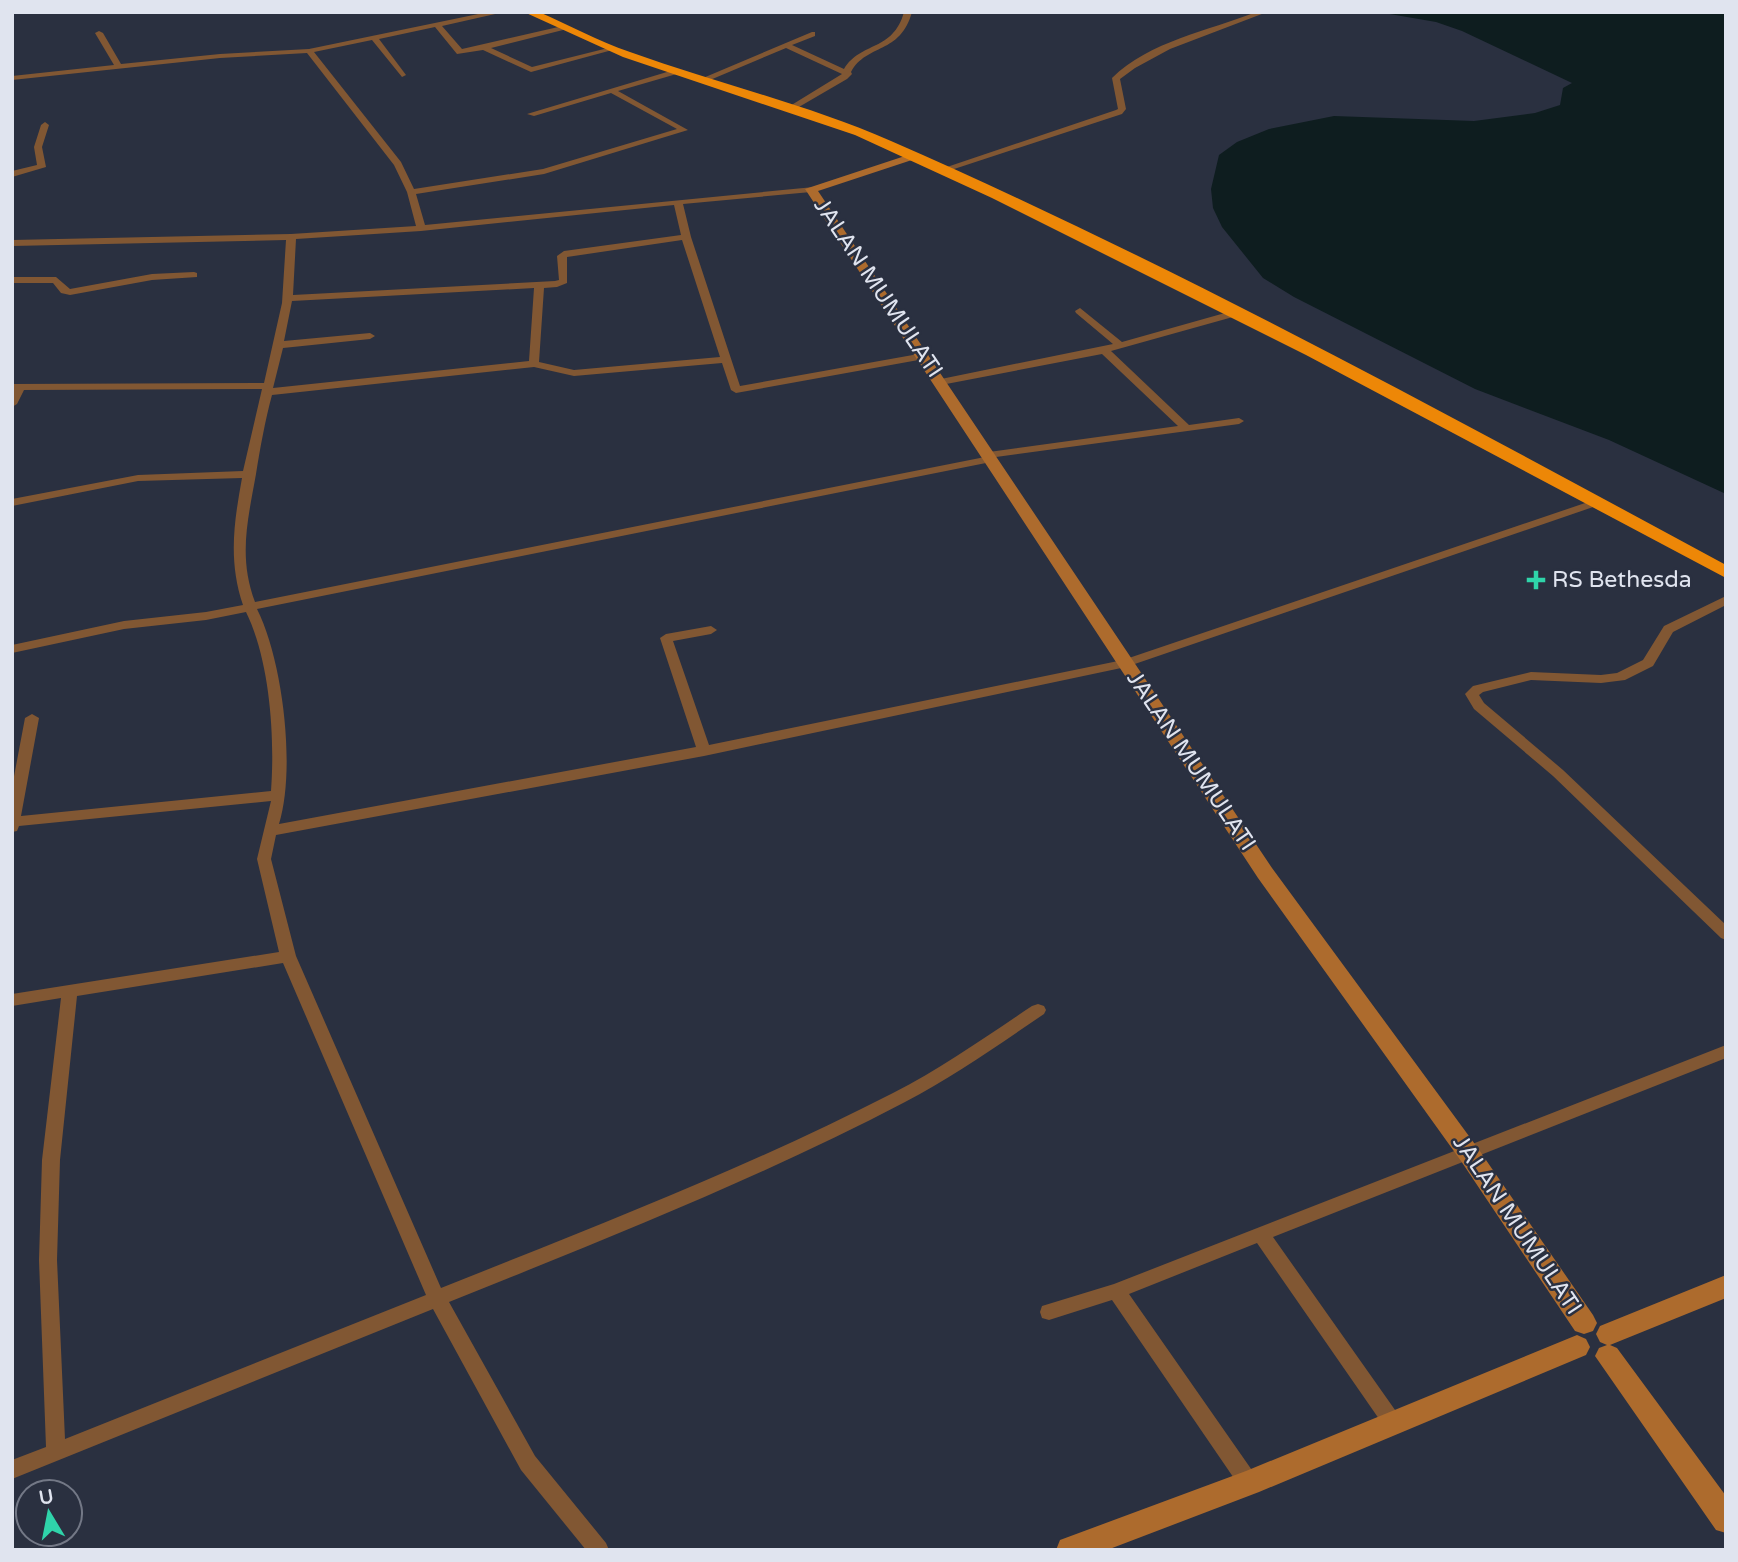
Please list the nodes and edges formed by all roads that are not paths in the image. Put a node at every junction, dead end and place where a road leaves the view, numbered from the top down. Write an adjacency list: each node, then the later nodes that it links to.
1 (500, 12): 5 (street)
2 (529, 12): 6 (highway)
3 (908, 12): 16 (street)
4 (1263, 12): 25 (street)
5 (438, 26): 9 (street); 11 (street)
6 (564, 27): 11 (street); 12 (highway)
7 (99, 33): 14 (street)
8 (812, 34): 10 (street)
9 (373, 38): 13 (street); 17 (street)
10 (786, 45): 16 (street); 19 (street)
11 (484, 48): 12 (street)
12 (612, 49): 15 (highway)
13 (309, 51): 14 (street); 28 (street)
14 (119, 67): 18 (street)
15 (677, 71): 19 (highway); 20 (street)
16 (848, 74): 21 (street)
17 (402, 75)
18 (12, 78)
19 (706, 78): 21 (highway)
20 (611, 90): 22 (street); 28 (street)
21 (789, 109): 24 (highway)
22 (531, 114)
23 (45, 125): 26 (street)
24 (915, 157): 25 (highway); 27 (street)
25 (945, 169): 39 (highway)
26 (12, 174)
27 (811, 189): 29 (street); 44 (street, JALAN MUMULATI)
28 (411, 192): 30 (street)
29 (678, 202): 30 (street); 32 (street)
30 (421, 228): 31 (street)
31 (291, 237): 33 (street); 37 (street)
32 (686, 237): 36 (street); 45 (street)
33 (12, 243)
34 (194, 275): 35 (street)
35 (12, 280)
36 (539, 285): 37 (street); 46 (street)
37 (287, 298): 41 (street)
38 (1080, 311): 42 (street)
39 (1236, 313): 42 (street); 56 (highway)
40 (370, 337): 41 (street)
41 (278, 345): 49 (street)
42 (1121, 346): 43 (street)
43 (1104, 350): 47 (street); 52 (street)
44 (924, 356): 45 (street); 47 (street, JALAN MUMULATI)
45 (727, 359): 46 (street)
46 (534, 364): 49 (street)
47 (941, 382): 53 (street, JALAN MUMULATI)
48 (16, 387): 49 (street); 50 (street)
49 (267, 389): 54 (street)
50 (12, 404)
51 (1238, 421): 52 (street)
52 (1186, 428): 53 (street)
53 (990, 457): 59 (street); 62 (street, JALAN MUMULATI)
54 (250, 474): 55 (street); 59 (street)
55 (12, 503)
56 (1595, 503): 57 (highway); 62 (street)
57 (1726, 573)
58 (1726, 600): 68 (street)
59 (250, 607): 61 (street); 65 (street)
60 (711, 631): 64 (street)
61 (12, 649)
62 (1126, 663): 64 (street); 74 (street, JALAN MUMULATI)
63 (32, 718): 66 (street)
64 (704, 751): 67 (street)
65 (279, 795): 66 (street); 67 (street)
66 (13, 824)
67 (270, 831): 69 (street)
68 (1726, 934)
69 (288, 956): 70 (street); 78 (street)
70 (71, 990): 71 (street); 83 (street)
71 (12, 1000)
72 (1038, 1010): 78 (street)
73 (1726, 1051): 74 (street)
74 (1469, 1154): 75 (street); 80 (street, JALAN MUMULATI)
75 (1262, 1236): 77 (street); 82 (street)
76 (1726, 1286): 81 (street)
77 (1116, 1291): 79 (street); 85 (street)
78 (436, 1297): 83 (street); 87 (street)
79 (1049, 1312)
80 (1581, 1335): 81 (street, JALAN MUMULATI); 82 (street)
81 (1608, 1345): 86 (street)
82 (1393, 1423): 85 (street)
83 (56, 1452): 84 (street)
84 (12, 1470)
85 (1249, 1483): 88 (street)
86 (1726, 1520)
87 (599, 1550)
88 (1070, 1550)

